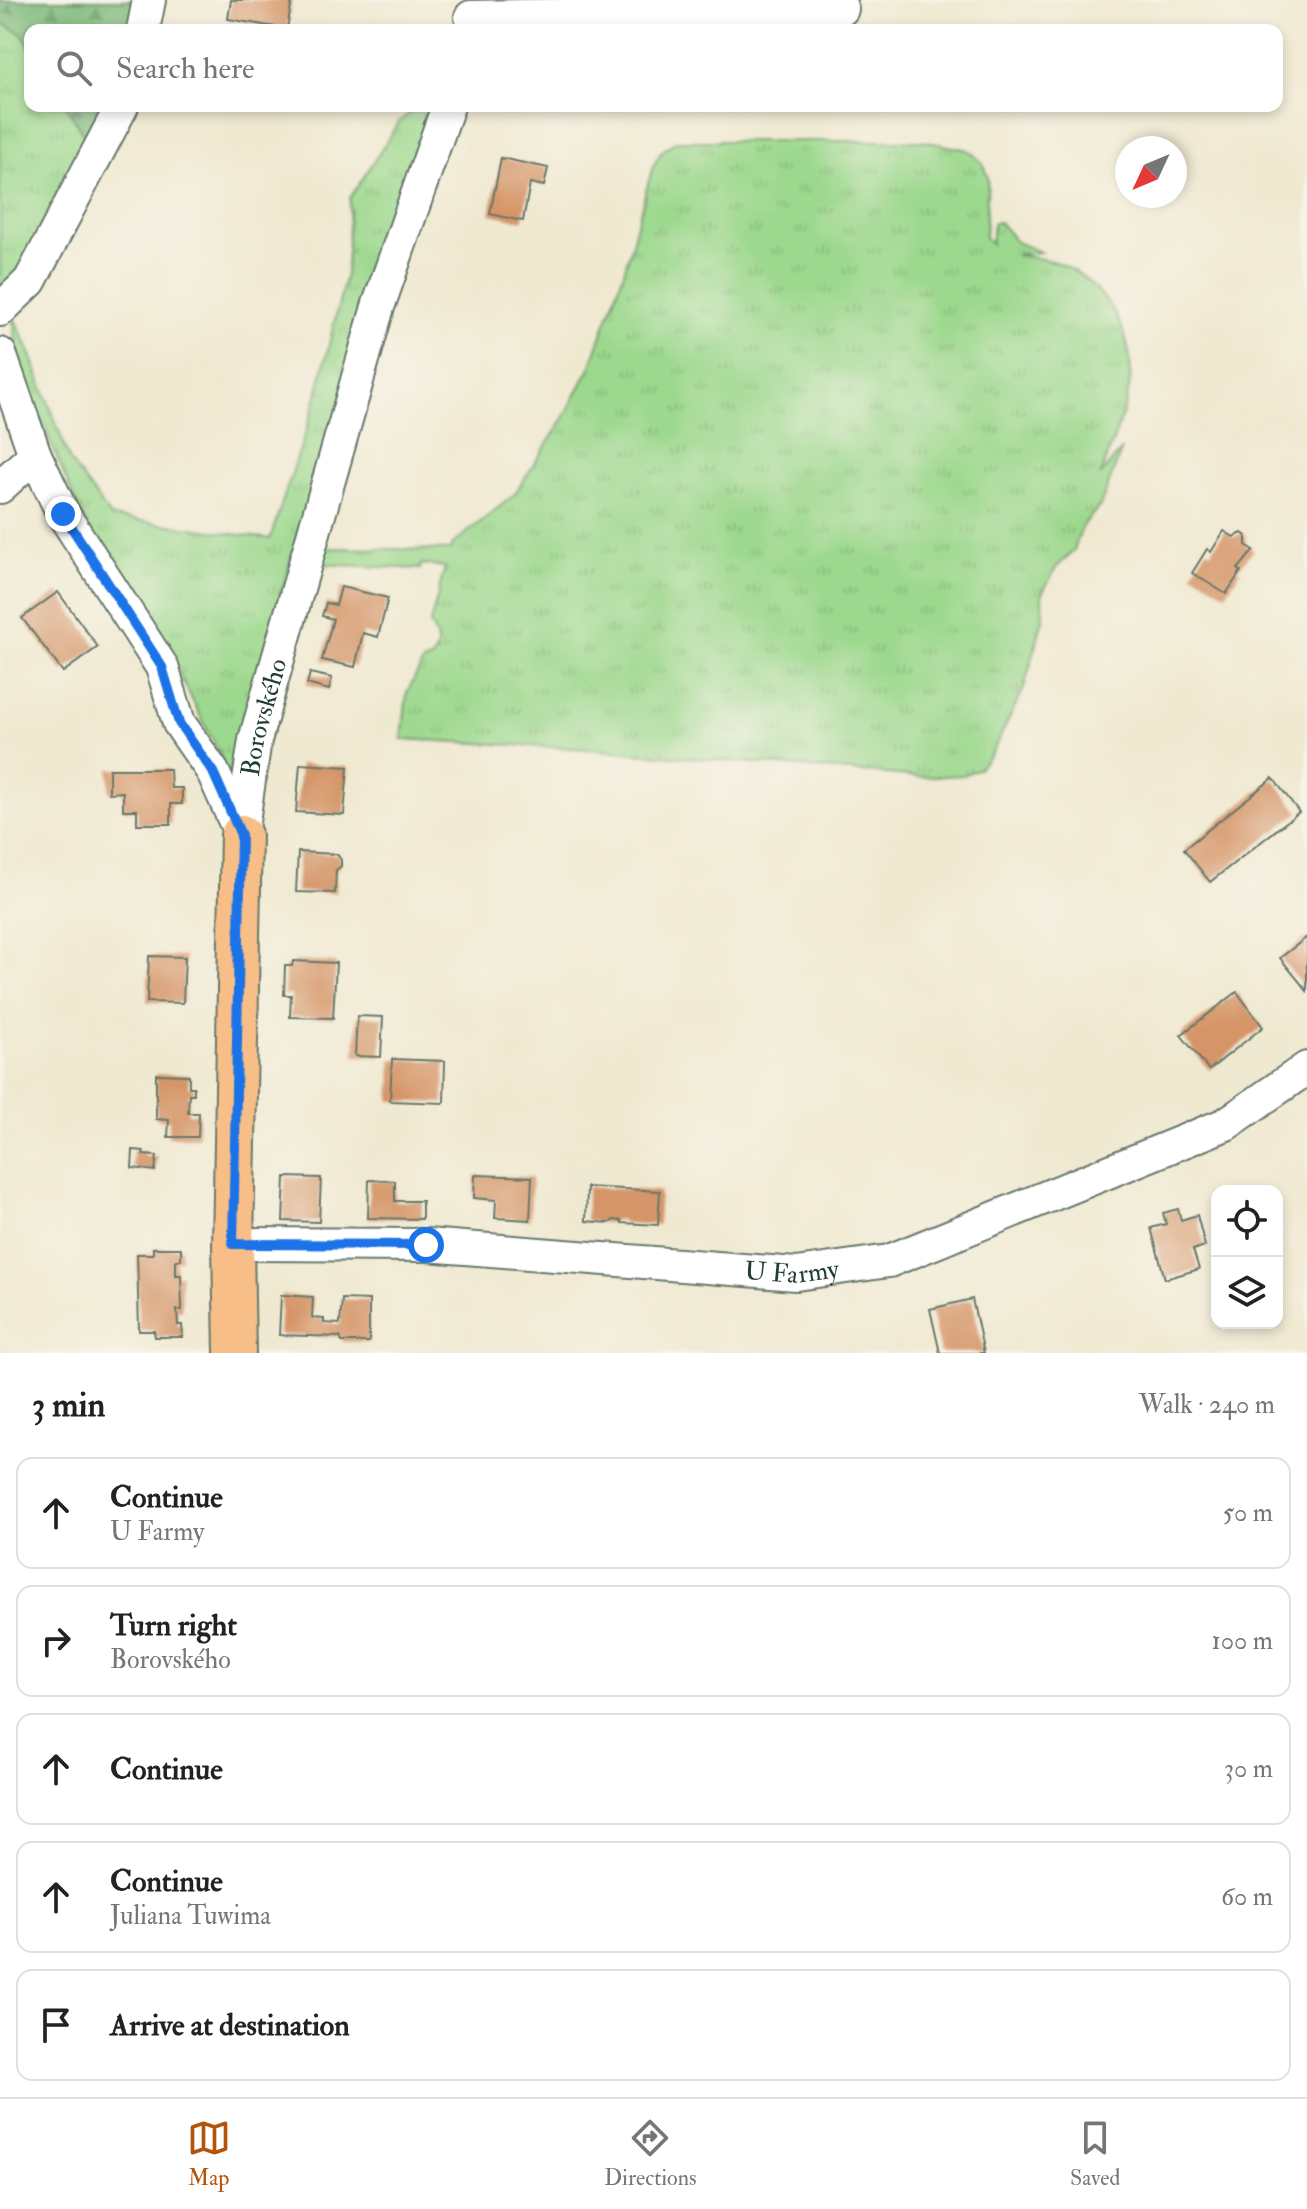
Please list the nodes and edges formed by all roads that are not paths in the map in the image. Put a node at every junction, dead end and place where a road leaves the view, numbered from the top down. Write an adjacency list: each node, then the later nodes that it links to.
1 (149, 0): 4 (street)
2 (842, 9): 3 (street)
3 (471, 16)
4 (144, 24)
5 (119, 112): 7 (street)
6 (446, 112): 11 (street, Borovského)
7 (0, 310)
8 (0, 354): 9 (street)
9 (35, 455): 10 (street); 12 (street)
10 (0, 487)
11 (251, 764): 12 (street); 13 (street, Borovského)
12 (213, 772): 13 (street)
13 (241, 835): 15 (main road, Borovského)
14 (1307, 1068): 15 (street, U Farmy)
15 (233, 1244): 16 (main road, Borovského)
16 (235, 1353)

